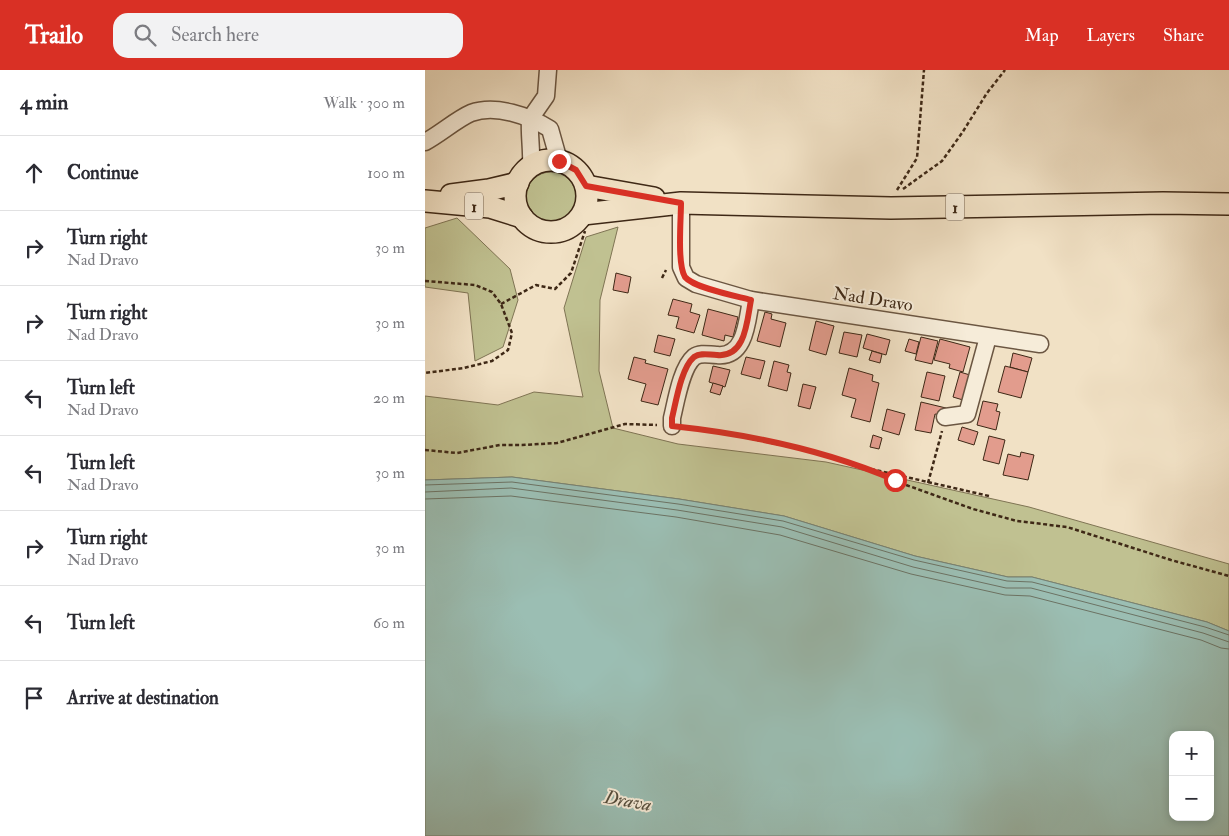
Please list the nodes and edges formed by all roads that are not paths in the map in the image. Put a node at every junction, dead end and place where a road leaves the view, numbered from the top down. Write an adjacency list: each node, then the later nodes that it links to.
1 (549, 70): 2 (street)
2 (546, 96): 3 (street); 4 (street)
3 (530, 119): 4 (street); 5 (street); 7 (street)
4 (550, 129): 6 (street)
5 (425, 142)
6 (566, 158): 7 (main road); 8 (main road)
7 (531, 167): 9 (main road)
8 (589, 180): 11 (main road, 1); 13 (main road)
9 (518, 183): 10 (main road, 1); 14 (main road)
10 (425, 200): 14 (main road, 1)
11 (681, 203): 12 (main road, 1); 13 (main road, 1); 15 (street, Nad Dravo)
12 (1229, 204)
13 (585, 220): 14 (main road, 1)
14 (523, 224)
15 (751, 300): 16 (street, Nad Dravo); 19 (street)
16 (988, 337): 17 (street, Nad Dravo); 18 (street)
17 (1040, 344)
18 (945, 417)
19 (672, 426)

